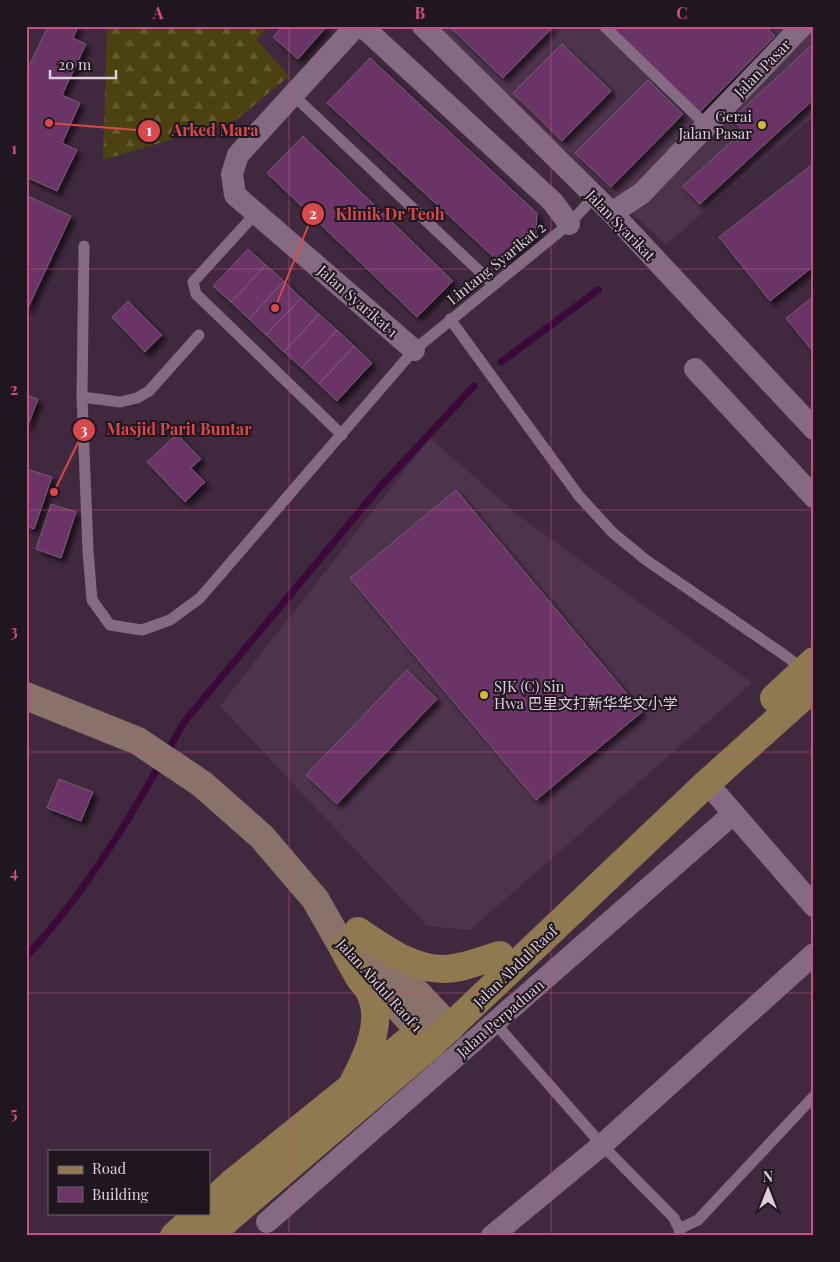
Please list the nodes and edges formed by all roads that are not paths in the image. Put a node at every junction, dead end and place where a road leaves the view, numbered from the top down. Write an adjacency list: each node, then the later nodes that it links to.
1 (356, 26): 6 (street, Jalan Syarikat 1)
2 (362, 26): 11 (street)
3 (423, 26): 8 (street, Jalan Syarikat)
4 (604, 26): 7 (lane)
5 (797, 28): 7 (street, Jalan Pasar)
6 (293, 95): 9 (street, Jalan Syarikat 1); 13 (lane)
7 (706, 125): 10 (street, Jalan Pasar)
8 (594, 196): 10 (street, Jalan Syarikat); 11 (lane, Lintang Syarikat 2)
9 (256, 213): 16 (street, Jalan Syarikat 1); 20 (lane)
10 (612, 213): 19 (street, Jalan Syarikat)
11 (569, 224): 13 (lane, Lintang Syarikat 2)
12 (84, 246): 18 (lane, Lintang Syarikat 2)
13 (494, 285): 14 (lane, Lintang Syarikat 2)
14 (450, 320): 16 (lane, Lintang Syarikat 2); 22 (lane)
15 (199, 335): 18 (lane)
16 (414, 350): 20 (lane, Lintang Syarikat 2)
17 (695, 369): 21 (street)
18 (82, 397): 20 (lane, Lintang Syarikat 2)
19 (814, 428)
20 (342, 435)
21 (814, 497)
22 (810, 673): 24 (main road, Jalan Abdul Raof); 29 (main road, Jalan Abdul Raof)
23 (26, 696): 27 (street, Jalan Abdul Raof 1)
24 (707, 783): 25 (street); 31 (main road, Jalan Abdul Raof)
25 (733, 814): 26 (street); 30 (street, Jalan Perpaduan)
26 (814, 906)
27 (351, 939): 29 (main road); 31 (street, Jalan Abdul Raof 1); 32 (main road)
28 (814, 954): 34 (street)
29 (500, 955): 31 (main road, Jalan Abdul Raof)
30 (495, 1022): 34 (lane); 38 (street, Jalan Perpaduan)
31 (435, 1029): 32 (main road, Jalan Abdul Raof); 35 (main road, Jalan Abdul Raof)
32 (351, 1087): 35 (main road, Jalan Abdul Raof)
33 (814, 1096): 39 (lane)
34 (602, 1145): 39 (lane); 42 (street)
35 (240, 1192): 36 (main road, Jalan Abdul Raof); 38 (street); 41 (main road, Jalan Abdul Raof)
36 (210, 1204)
37 (197, 1214): 40 (main road)
38 (274, 1231)
39 (679, 1232)
40 (174, 1236)
41 (208, 1236)
42 (492, 1236)

